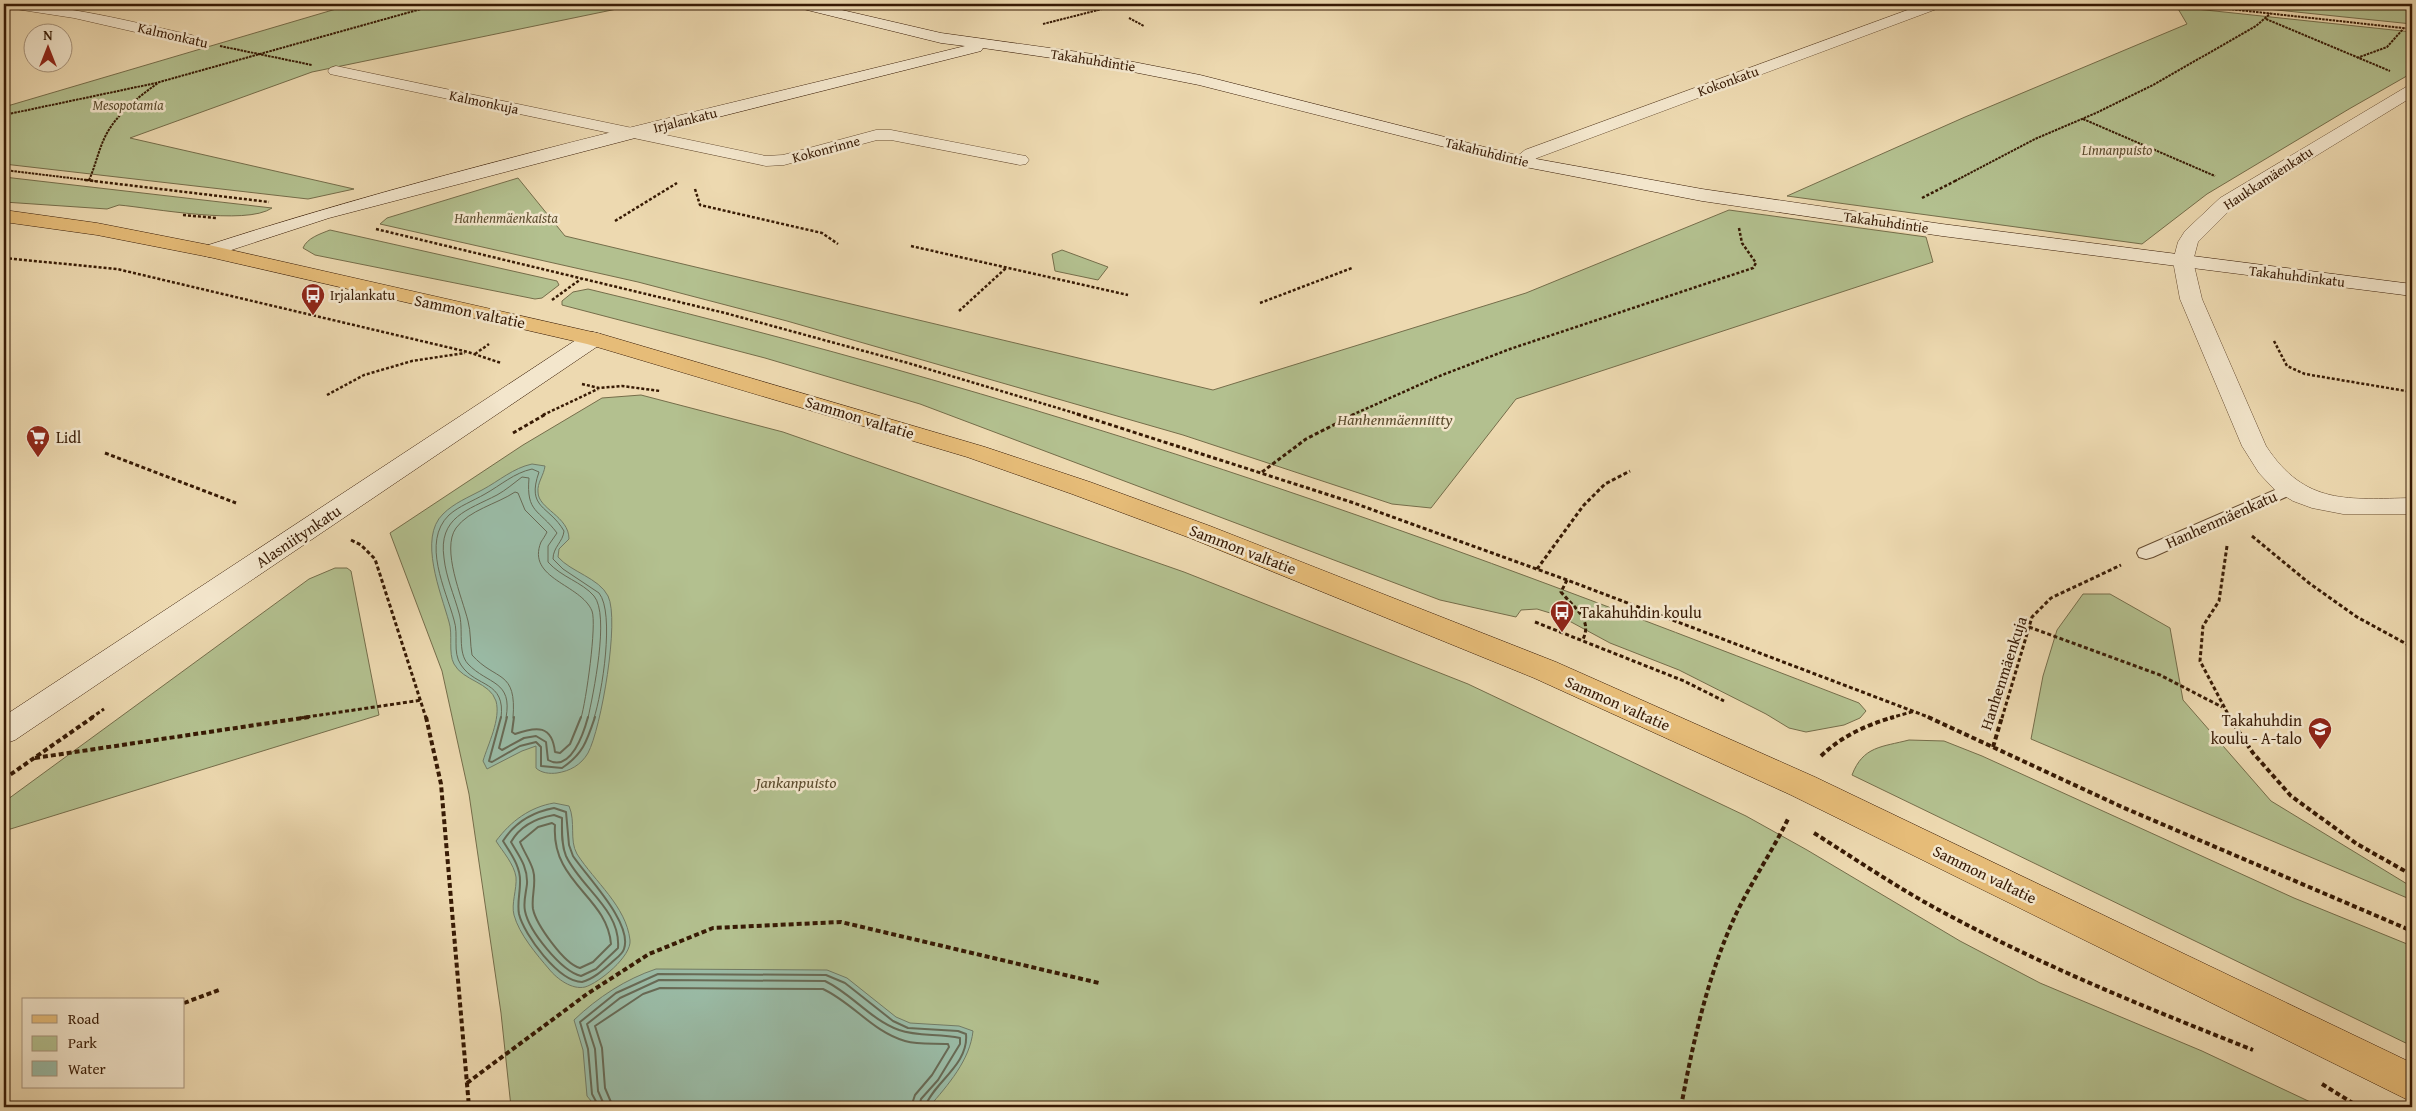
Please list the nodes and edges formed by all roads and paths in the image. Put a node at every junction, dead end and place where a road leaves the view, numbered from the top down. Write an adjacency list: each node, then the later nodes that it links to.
1 (9, 4): 16 (street, Kalmonkatu)
2 (439, 4): 18 (path)
3 (799, 4): 17 (street, Takahuhdintie)
4 (1086, 4): 9 (path)
5 (1937, 4): 28 (street, Kokonkatu)
6 (2182, 4): 8 (path)
7 (2229, 4): 8 (path)
8 (2231, 9): 10 (path)
9 (1098, 10)
10 (2271, 13): 12 (path); 14 (path)
11 (1129, 18): 13 (path)
12 (2266, 19): 19 (path); 25 (path)
13 (1144, 26)
14 (2404, 28): 15 (path); 19 (path)
15 (2411, 28)
16 (192, 40): 18 (path, Kalmonkatu)
17 (989, 44): 26 (street, Irjalankatu); 28 (street, Takahuhdintie)
18 (257, 53): 20 (path, Kalmonkatu); 22 (path)
19 (2357, 58): 21 (path)
20 (336, 71): 26 (street, Kalmonkuja)
21 (2393, 72)
22 (162, 81): 24 (path); 30 (path)
23 (2412, 90): 33 (street, Haukkamäenkatu)
24 (4, 115)
25 (2082, 119): 33 (path); 38 (path)
26 (633, 133): 27 (street, Kokonrinne); 42 (street, Irjalankatu)
27 (1020, 160)
28 (1520, 161): 34 (street, Takahuhdintie)
29 (4, 170): 30 (path)
30 (89, 180): 35 (path)
31 (677, 183): 37 (path)
32 (695, 189): 40 (path)
33 (2247, 189): 44 (street, Haukkamäenkatu)
34 (1742, 201): 38 (street, Takahuhdintie); 60 (path)
35 (275, 202)
36 (4, 216): 42 (main road, Sammon valtatie)
37 (615, 220)
38 (1876, 220): 44 (street, Takahuhdintie)
39 (374, 228): 60 (path)
40 (838, 244)
41 (911, 246): 45 (path)
42 (210, 251): 51 (main road, Sammon valtatie)
43 (4, 258): 53 (path)
44 (2182, 261): 47 (street, Takahuhdinkatu); 61 (street)
45 (1007, 268): 48 (path); 50 (path)
46 (1352, 268): 49 (path)
47 (2412, 290)
48 (1128, 295)
49 (1260, 303)
50 (959, 311)
51 (593, 339): 54 (street, Alasniitynkatu); 80 (main road, Sammon valtatie)
52 (2274, 341): 56 (path)
53 (468, 352): 54 (path); 57 (path)
54 (543, 374): 55 (path); 77 (street, Alasniitynkatu)
55 (662, 391)
56 (2412, 392)
57 (327, 396)
58 (105, 453): 62 (path)
59 (1630, 471): 67 (path)
60 (1262, 472): 67 (path)
61 (2290, 488): 63 (street, Hanhenmäenkatu); 64 (lane, Hanhenmäenkatu)
62 (236, 504)
63 (2412, 506)
64 (2227, 515): 66 (lane, Hanhenmäenkatu); 72 (path); 75 (path)
65 (351, 540): 73 (path)
66 (2146, 553): 70 (path, Hanhenmäenkuja)
67 (1537, 569): 68 (path)
68 (1567, 580): 71 (path); 76 (path)
69 (1535, 622): 71 (path)
70 (2029, 627): 75 (path); 78 (path, Hanhenmäenkuja)
71 (1582, 641): 74 (path)
72 (2412, 647)
73 (422, 700): 79 (path); 91 (path)
74 (1724, 701)
75 (2222, 708): 85 (path)
76 (1915, 712): 78 (path); 80 (path)
77 (4, 732)
78 (1993, 747): 86 (path)
79 (34, 758)
80 (1803, 786): 82 (path); 93 (main road, Sammon valtatie)
81 (1780, 813): 82 (path)
82 (1788, 818): 83 (path); 97 (path)
83 (1796, 822)
84 (1812, 832): 90 (path)
85 (2412, 875)
86 (2412, 931)
87 (1099, 983): 91 (path)
88 (219, 990): 89 (path)
89 (185, 1003)
90 (2256, 1052)
91 (467, 1083): 96 (path)
92 (2320, 1083): 98 (path)
93 (2412, 1083)
94 (203, 1102): 95 (path)
95 (188, 1107)
96 (469, 1107)
97 (1681, 1107)
98 (2359, 1107)

